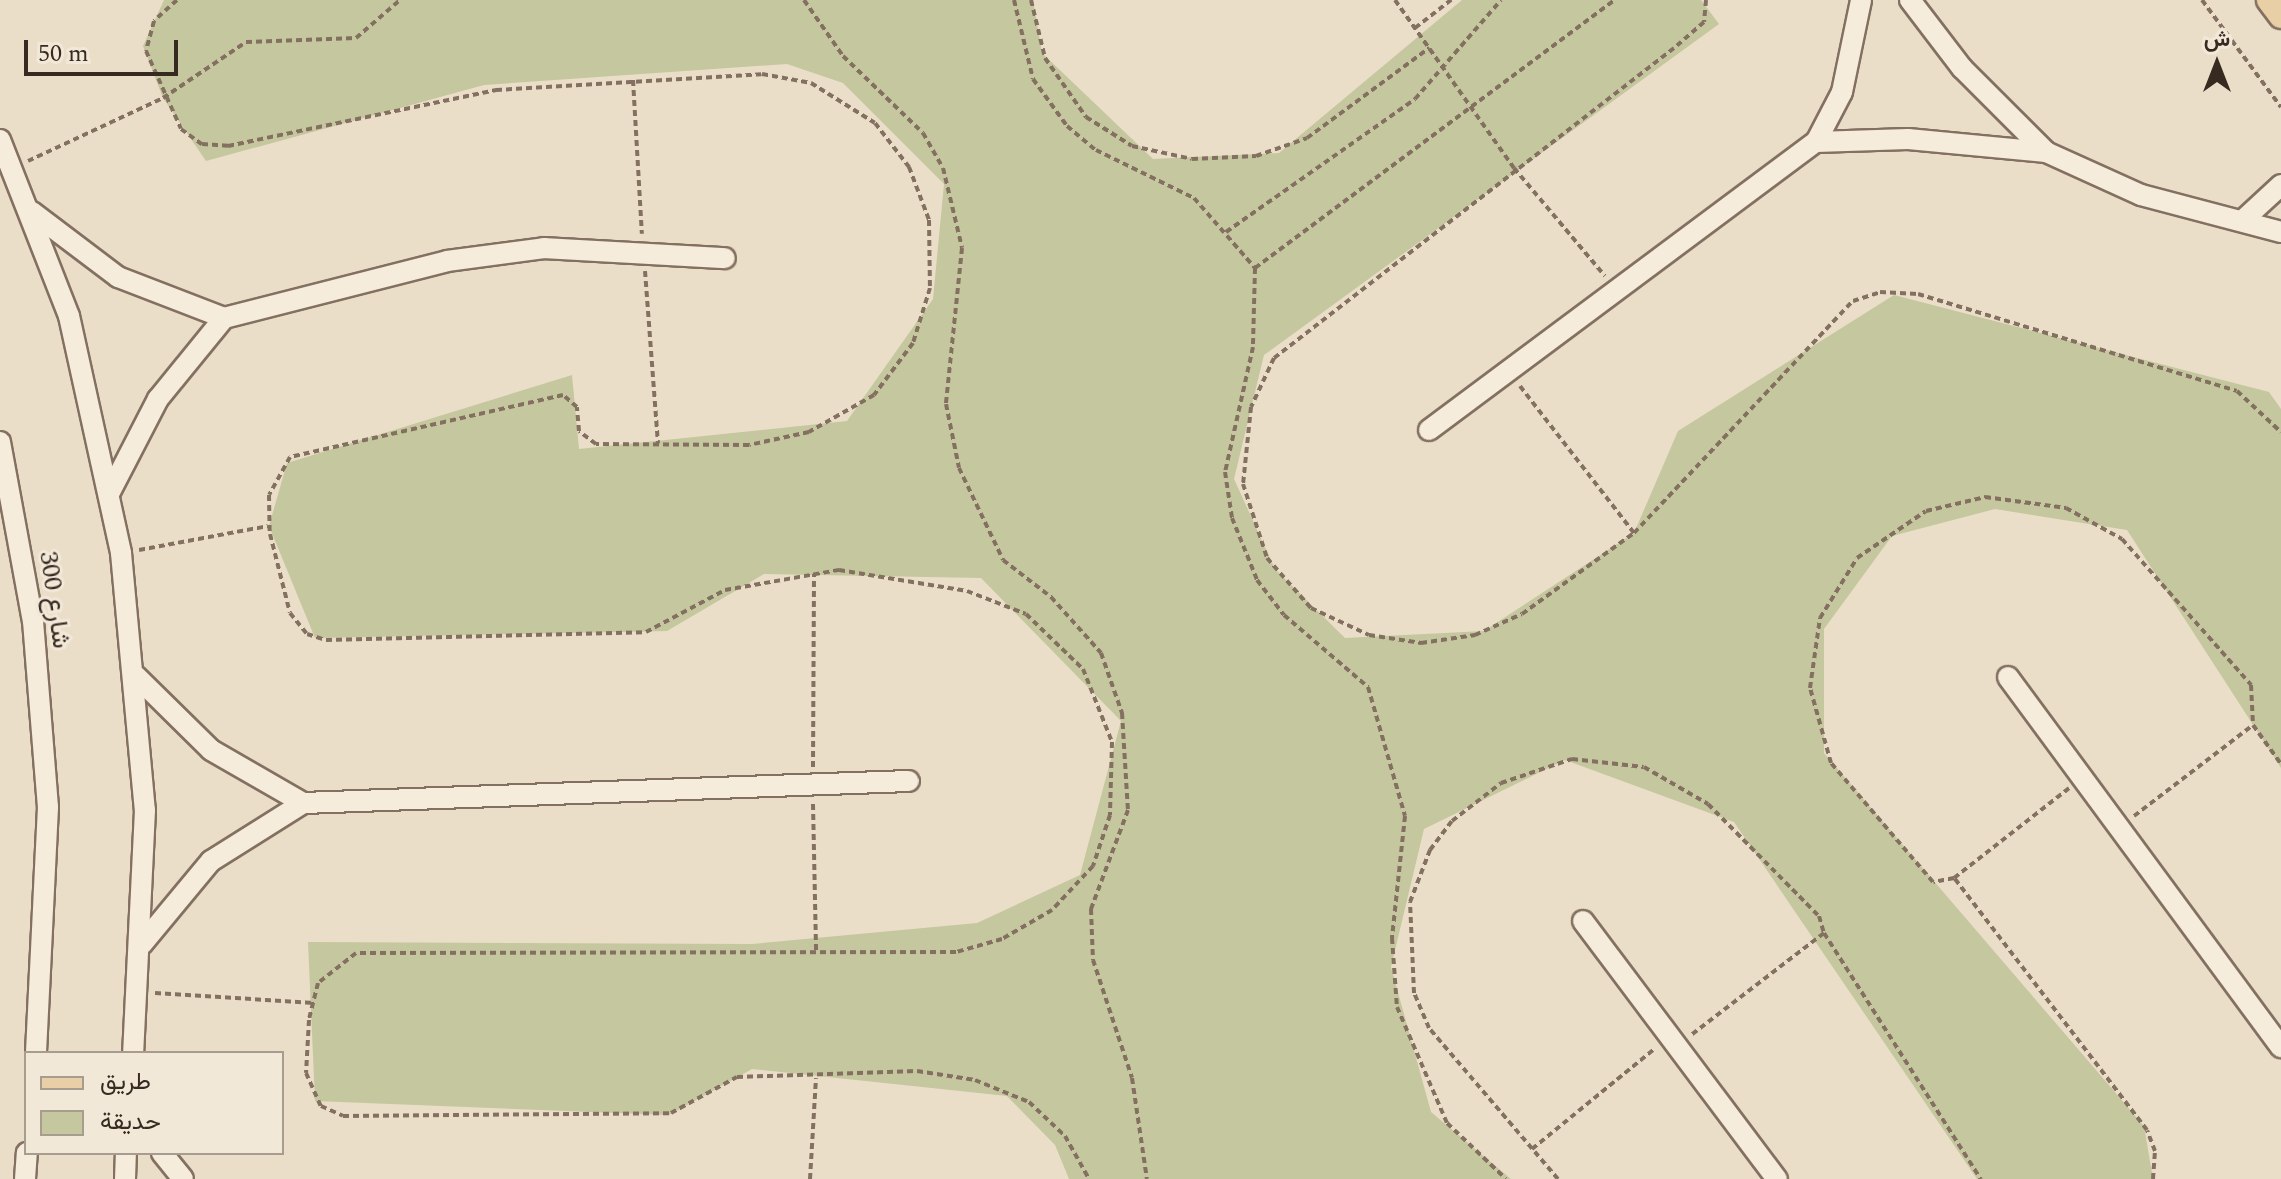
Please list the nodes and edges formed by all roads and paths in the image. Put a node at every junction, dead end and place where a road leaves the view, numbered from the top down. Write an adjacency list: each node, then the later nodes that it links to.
1 (177, 0): 19 (path)
2 (400, 0): 19 (path)
3 (804, 0): 72 (path)
4 (1014, 0): 30 (path)
5 (1031, 0): 17 (path)
6 (1395, 0): 16 (path)
7 (1451, 0): 16 (path)
8 (1501, 0): 18 (path)
9 (1615, 0): 21 (path)
10 (1706, 0): 26 (path)
11 (1861, 0): 23 (street)
12 (1910, 0): 24 (street)
13 (2202, 0): 20 (path)
14 (2269, 0): 15 (main road)
15 (2281, 16)
16 (1415, 28): 17 (path)
17 (1429, 48): 18 (path)
18 (1443, 63): 21 (path); 30 (path)
19 (163, 98): 25 (path); 41 (path)
20 (2281, 107)
21 (1475, 110): 26 (path); 33 (path)
22 (0, 140): 25 (street)
23 (1816, 142): 24 (street); 34 (street)
24 (2046, 152): 29 (street)
25 (13, 168): 28 (street)
26 (1514, 168): 34 (path); 42 (path)
27 (2281, 185): 29 (street)
28 (27, 208): 35 (street); 40 (street)
29 (2242, 221): 31 (street)
30 (1226, 232): 33 (path)
31 (2281, 232)
32 (725, 258): 35 (street)
33 (1255, 268): 73 (path)
34 (1617, 290): 36 (street)
35 (224, 318): 40 (street)
36 (1508, 371): 37 (street); 42 (path)
37 (1429, 430)
38 (2281, 432): 42 (path)
39 (0, 442): 60 (street, شارع 300)
40 (110, 492): 43 (street)
41 (269, 526): 43 (path); 57 (path)
42 (1634, 533)
43 (121, 553): 44 (street)
44 (136, 676): 50 (street); 55 (street)
45 (2008, 677): 48 (street)
46 (2253, 725): 47 (path); 51 (path); 52 (path)
47 (2281, 764)
48 (2082, 778): 51 (street); 52 (path)
49 (909, 781): 50 (street)
50 (303, 803): 55 (street)
51 (2119, 828): 59 (street)
52 (1954, 878): 76 (path)
53 (1583, 921): 58 (street)
54 (1824, 933): 75 (path)
55 (141, 945): 56 (street)
56 (137, 992): 57 (path); 61 (street)
57 (314, 1003): 62 (path)
58 (1670, 1036): 63 (path); 74 (street)
59 (2281, 1047)
60 (36, 1051)
61 (133, 1051)
62 (816, 1078): 70 (path); 71 (path)
63 (1532, 1149)
64 (27, 1155): 67 (street)
65 (126, 1155): 68 (street)
66 (164, 1155): 69 (street)
67 (25, 1179)
68 (125, 1179)
69 (183, 1179)
70 (810, 1179)
71 (1089, 1179)
72 (1147, 1179)
73 (1506, 1179)
74 (1777, 1179)
75 (1981, 1179)
76 (2153, 1179)

